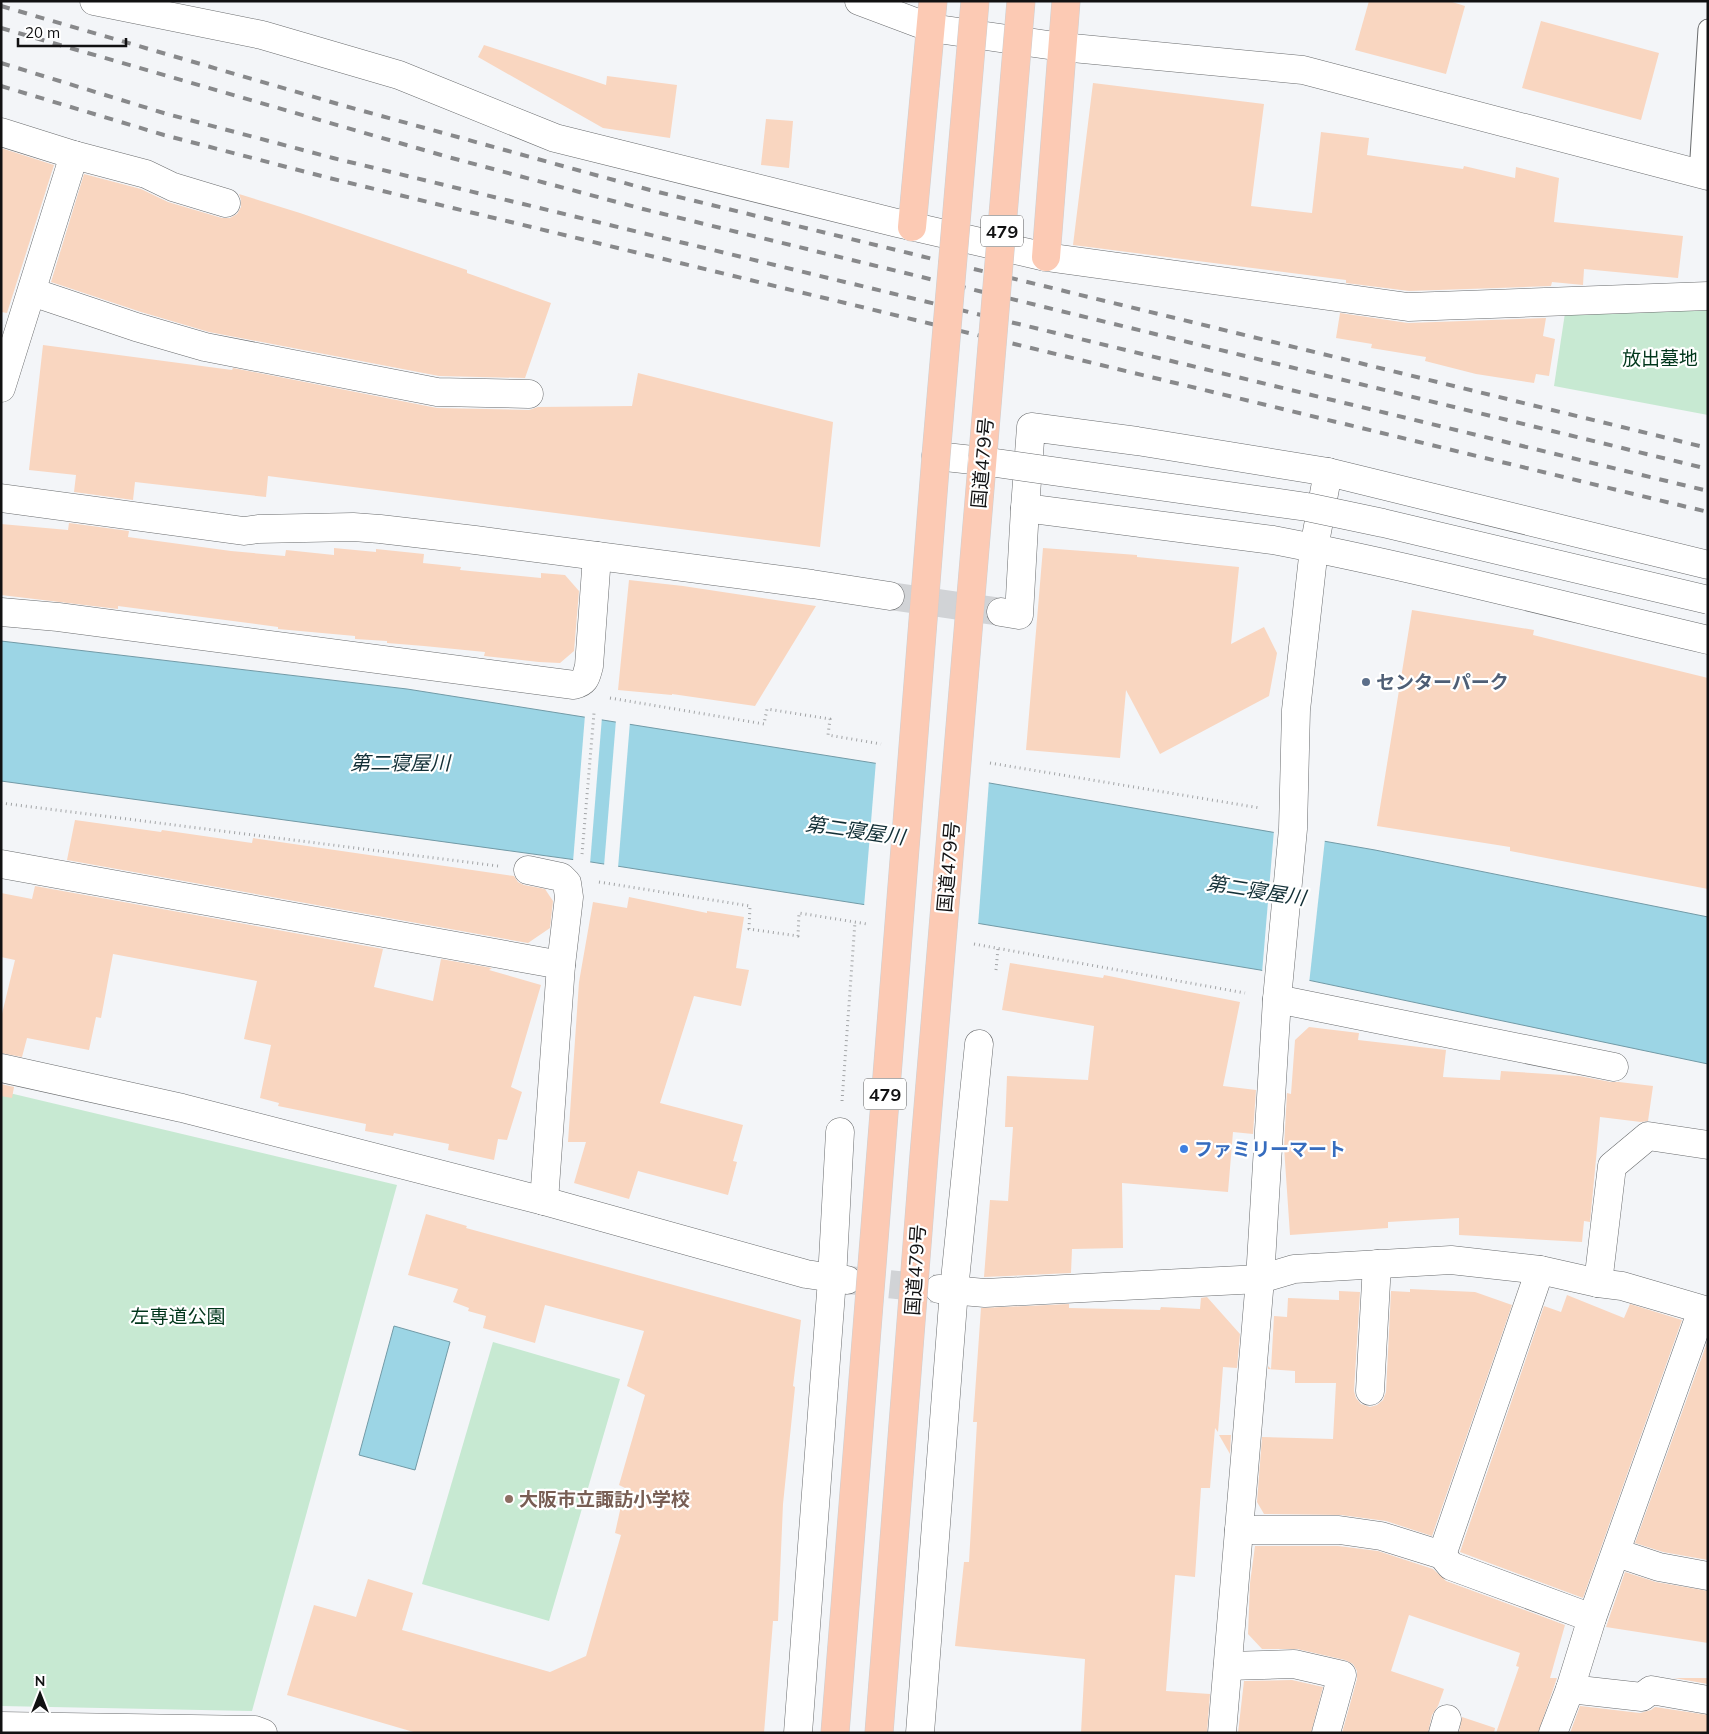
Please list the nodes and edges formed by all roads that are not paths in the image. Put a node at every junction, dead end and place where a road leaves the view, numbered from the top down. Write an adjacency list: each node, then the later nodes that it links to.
1 (94, 1): 14 (street)
2 (859, 1): 7 (street)
3 (933, 1): 7 (highway)
4 (975, 1): 20 (highway, 479, bridge)
5 (1022, 1): 21 (highway, 国道479号 / 479, bridge)
6 (1066, 1): 9 (highway)
7 (930, 28): 9 (street); 14 (highway)
8 (1708, 29): 12 (lane)
9 (1062, 47): 12 (street); 15 (highway)
10 (1, 132): 11 (street)
11 (74, 155): 13 (street); 16 (street)
12 (1703, 175)
13 (226, 203)
14 (912, 227): 15 (street)
15 (1046, 258): 17 (street)
16 (32, 292): 18 (street); 19 (street)
17 (1708, 296)
18 (2, 384)
19 (529, 394)
20 (936, 456): 21 (street); 62 (highway, 479, bridge)
21 (982, 461): 29 (street, bridge); 63 (highway, 国道479号 / 479, bridge)
22 (1328, 472): 24 (street); 25 (street); 27 (street)
23 (1, 498): 26 (street)
24 (1025, 508): 25 (street); 31 (street)
25 (1314, 548): 32 (street); 36 (street)
26 (597, 556): 28 (street); 30 (street)
27 (1708, 565)
28 (890, 596)
29 (1708, 600)
30 (1, 612)
31 (1001, 612)
32 (1708, 640)
33 (1, 864): 35 (street)
34 (528, 870): 35 (street)
35 (561, 965): 42 (street)
36 (1278, 992): 38 (street); 46 (street)
37 (979, 1044): 48 (street)
38 (1614, 1067)
39 (1, 1068): 42 (street)
40 (840, 1132): 45 (street)
41 (1708, 1145): 47 (street)
42 (544, 1202): 45 (street)
43 (1377, 1264): 44 (street); 46 (street); 50 (street)
44 (1540, 1270): 47 (street); 53 (street)
45 (840, 1279): 61 (street)
46 (1260, 1279): 48 (street); 51 (street)
47 (1598, 1283): 49 (street)
48 (946, 1289): 64 (street)
49 (1705, 1310): 52 (street)
50 (1370, 1391)
51 (1238, 1530): 53 (street); 56 (street)
52 (1617, 1553): 54 (street); 55 (street)
53 (1442, 1555): 55 (street)
54 (1708, 1576)
55 (1592, 1618): 57 (street)
56 (1228, 1666): 65 (street); 66 (street)
57 (1570, 1690): 58 (street); 67 (street)
58 (1708, 1700)
59 (1, 1726): 60 (street)
60 (264, 1733)
61 (798, 1733)
62 (835, 1733)
63 (879, 1733)
64 (920, 1733)
65 (1222, 1733)
66 (1326, 1733)
67 (1553, 1733)

